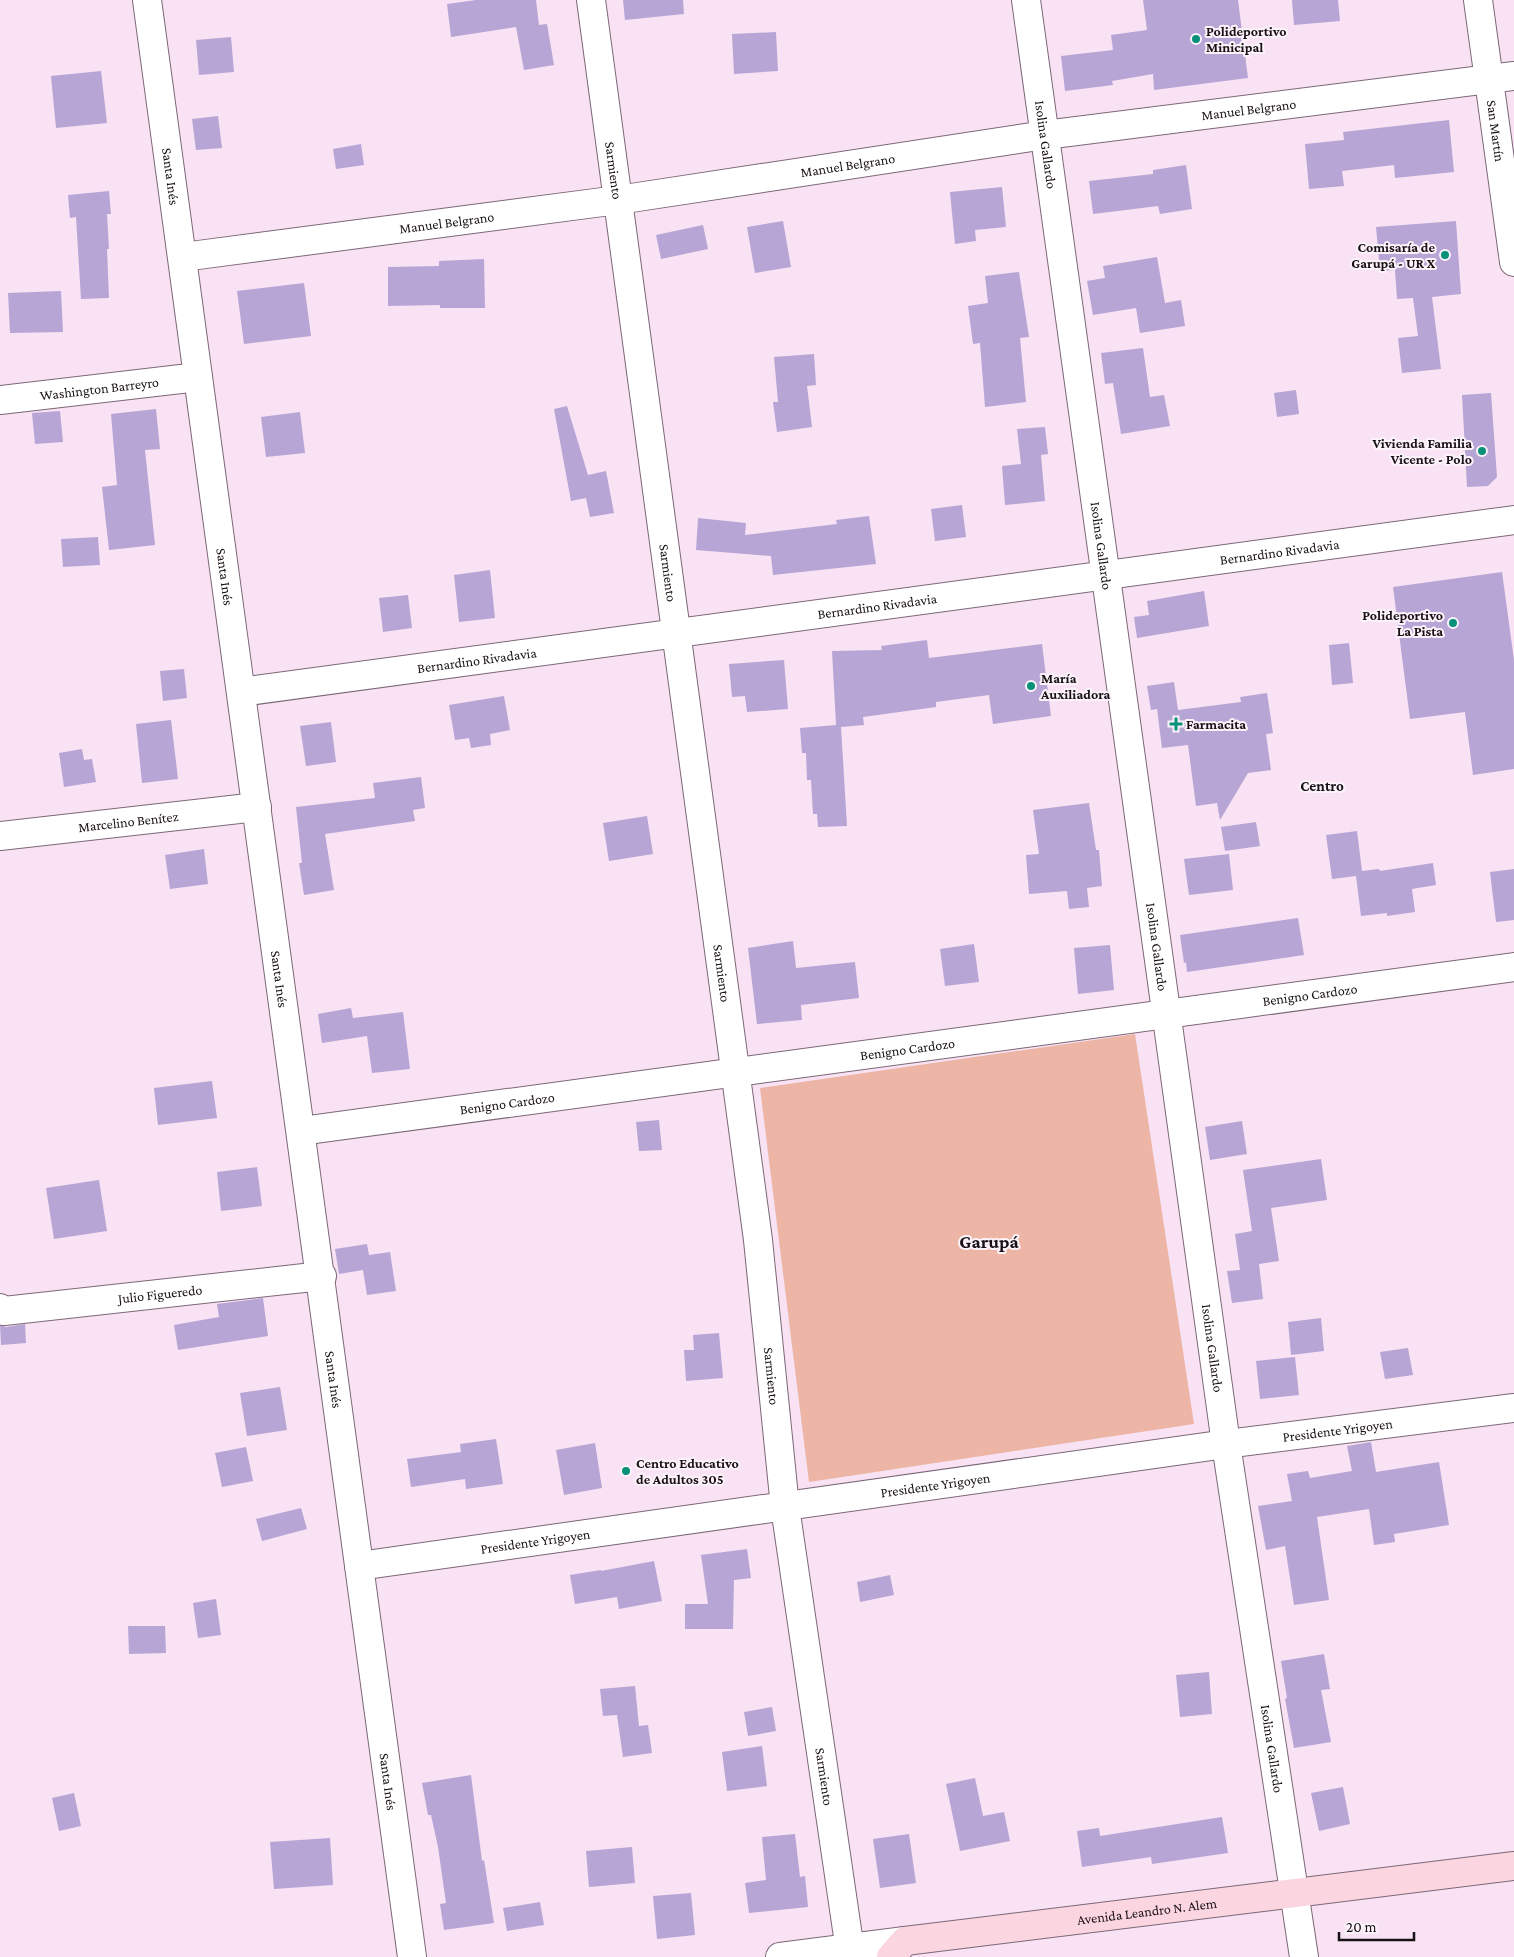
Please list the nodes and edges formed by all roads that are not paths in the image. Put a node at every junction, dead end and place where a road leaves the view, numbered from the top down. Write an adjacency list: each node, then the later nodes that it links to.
1 (148, 0): 8 (street, Santa Inés)
2 (591, 0): 7 (street, Sarmiento)
3 (1026, 0): 6 (street, Isolina Gallardo)
4 (1478, 0): 5 (street, San Martín)
5 (1502, 78): 6 (street, Manuel Belgrano); 9 (street, San Martín)
6 (1045, 135): 7 (street, Manuel Belgrano); 13 (street, Isolina Gallardo)
7 (618, 200): 8 (street, Manuel Belgrano); 14 (street, Sarmiento)
8 (182, 257): 10 (street, Santa Inés)
9 (1514, 262)
10 (198, 377): 11 (street, Washington Barreyro); 15 (street, Santa Inés)
11 (0, 400)
12 (1514, 520): 13 (street, Bernardino Rivadavia)
13 (1104, 576): 14 (street, Bernardino Rivadavia); 19 (street, Isolina Gallardo)
14 (676, 634): 15 (street, Bernardino Rivadavia); 20 (street, Sarmiento)
15 (242, 692): 16 (street, Santa Inés)
16 (257, 807): 17 (street, Marcelino Benítez); 21 (street, Santa Inés)
17 (0, 836)
18 (1514, 967): 19 (street, Benigno Cardozo)
19 (1167, 1013): 20 (street, Benigno Cardozo); 25 (street, Isolina Gallardo)
20 (736, 1072): 21 (street, Benigno Cardozo); 26 (street, Sarmiento)
21 (301, 1131): 22 (street, Santa Inés)
22 (322, 1276): 23 (street, Julio Figueredo); 27 (street, Santa Inés)
23 (0, 1308)
24 (1514, 1408): 25 (street, Presidente Yrigoyen)
25 (1226, 1444): 26 (street, Presidente Yrigoyen); 29 (street, Isolina Gallardo)
26 (785, 1507): 27 (street, Presidente Yrigoyen); 31 (street, Sarmiento)
27 (359, 1566): 32 (street, Santa Inés)
28 (1514, 1866): 29 (main road, Avenida Leandro N. Alem)
29 (1295, 1893): 30 (main road, Avenida Leandro N. Alem); 34 (street, Isolina Gallardo)
30 (898, 1949): 31 (street, Avenida Leandro N. Alem)
31 (850, 1952): 33 (street, Avenida Leandro N. Alem)
32 (412, 1957)
33 (780, 1957)
34 (1304, 1957)

